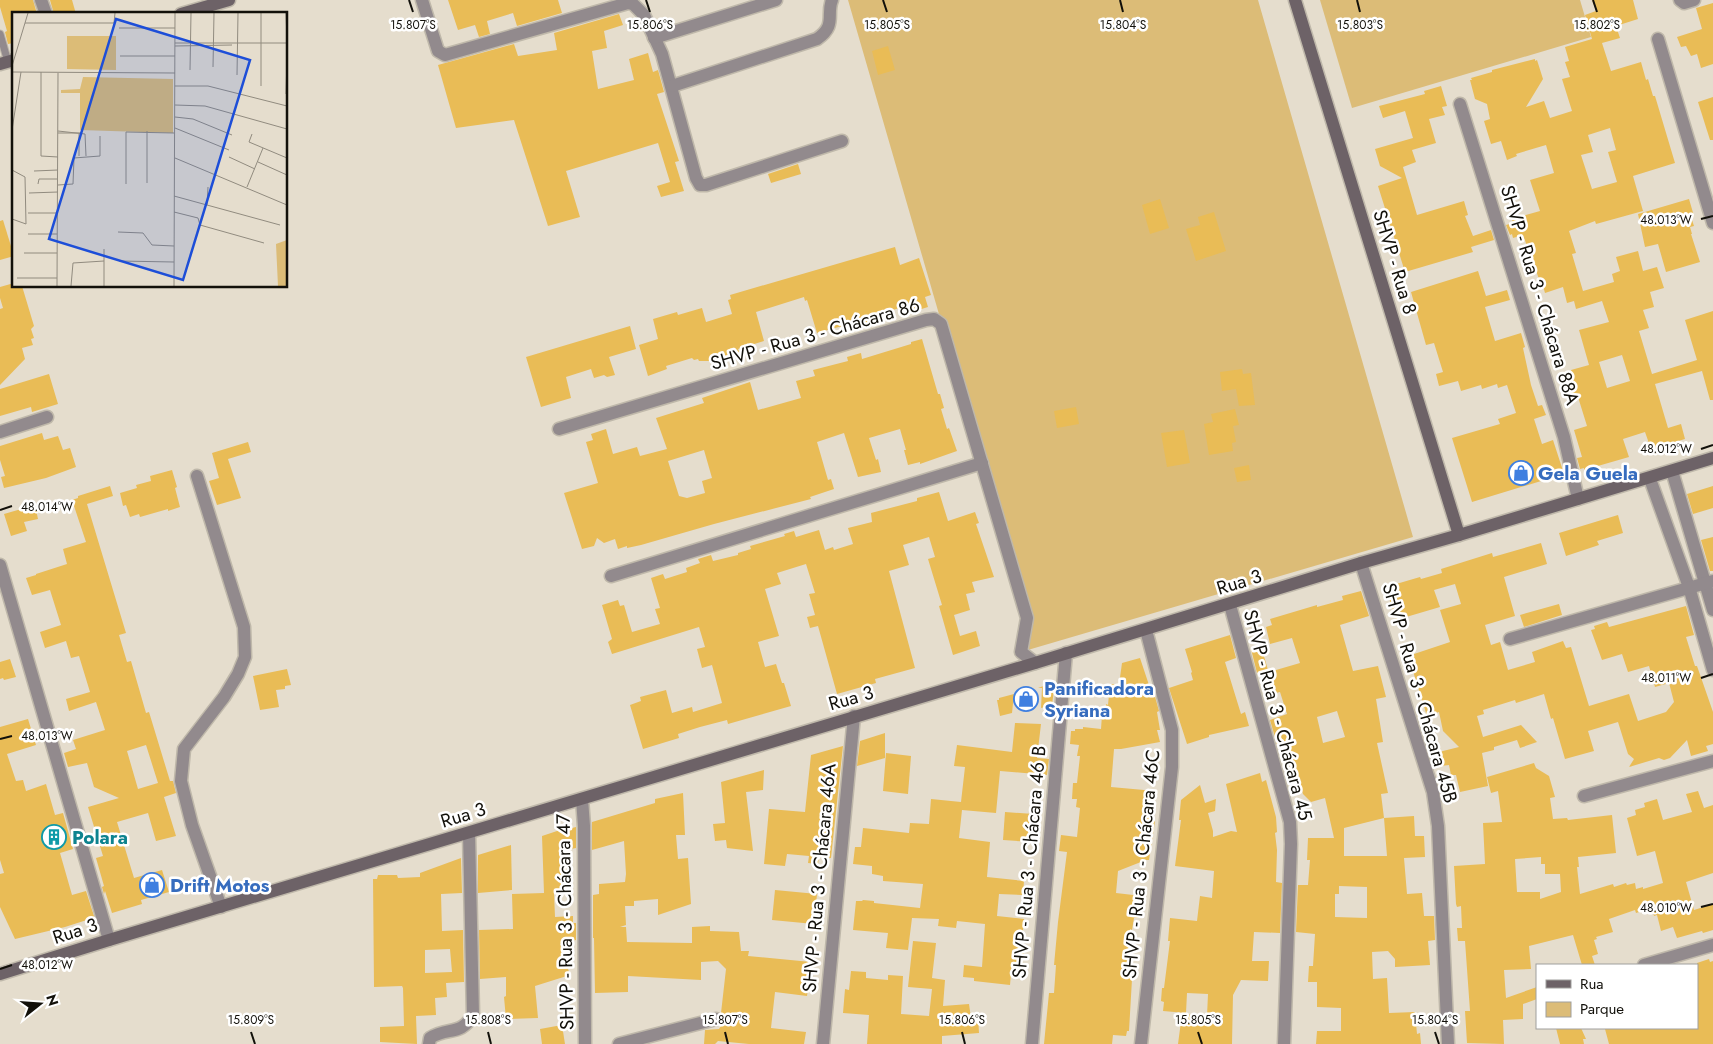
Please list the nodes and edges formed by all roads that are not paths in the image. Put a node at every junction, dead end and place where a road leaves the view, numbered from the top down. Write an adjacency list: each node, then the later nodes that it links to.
1 (41, 0): 10 (street)
2 (229, 0): 9 (main road)
3 (422, 0): 13 (street)
4 (776, 0): 13 (street)
5 (1295, 0): 29 (main road, SHVP - Rua 8)
6 (1680, 0): 7 (street)
7 (1694, 0)
8 (828, 2): 16 (street)
9 (201, 4): 11 (main road)
10 (45, 12)
11 (185, 12)
12 (0, 34): 15 (lane)
13 (654, 38): 16 (street)
14 (1658, 39): 19 (street)
15 (7, 62)
16 (672, 86): 18 (street)
17 (1460, 104): 28 (street, SHVP - Rua 3 - Chácara 88A)
18 (842, 141)
19 (1713, 223)
20 (47, 417): 22 (street)
21 (559, 429): 24 (street, SHVP - Rua 3 - Chácara 86)
22 (0, 432)
23 (1713, 458): 25 (main road, Rua 3)
24 (982, 463): 34 (street); 42 (street, SHVP - Rua 3 - Chácara 86)
25 (1672, 471): 27 (main road, Rua 3); 30 (street)
26 (197, 476): 49 (street)
27 (1650, 479): 28 (main road, Rua 3); 31 (street)
28 (1578, 499): 29 (main road, Rua 3)
29 (1459, 535): 32 (main road, Rua 3)
30 (1692, 537): 31 (street); 35 (street)
31 (1673, 542): 36 (street)
32 (1361, 563): 37 (main road, Rua 3); 62 (street, SHVP - Rua 3 - Chácara 45B)
33 (0, 565): 50 (street)
34 (610, 576)
35 (1709, 582): 36 (street); 38 (street)
36 (1689, 587): 40 (street); 43 (street)
37 (1230, 604): 39 (main road, Rua 3); 61 (street, SHVP - Rua 3 - Chácara 45)
38 (1713, 610)
39 (1146, 630): 41 (main road, Rua 3); 60 (street, SHVP - Rua 3 - Chácara 46C)
40 (1510, 639)
41 (1066, 653): 42 (main road, Rua 3); 59 (street, SHVP - Rua 3 - Chácara 46 B)
42 (1034, 664): 44 (main road, Rua 3)
43 (1713, 670)
44 (854, 716): 47 (main road, Rua 3); 58 (street, SHVP - Rua 3 - Chácara 46A)
45 (1713, 761): 46 (street)
46 (1584, 796)
47 (582, 799): 48 (main road, Rua 3); 56 (street, SHVP - Rua 3 - Chácara 47)
48 (469, 833): 49 (main road, Rua 3); 55 (street)
49 (221, 907): 50 (main road, Rua 3)
50 (109, 940): 53 (main road, Rua 3)
51 (1713, 945): 52 (street)
52 (1647, 964)
53 (0, 974)
54 (716, 1019): 57 (street)
55 (428, 1044)
56 (585, 1044)
57 (619, 1044)
58 (823, 1044)
59 (1032, 1044)
60 (1141, 1044)
61 (1284, 1044)
62 (1448, 1044)

